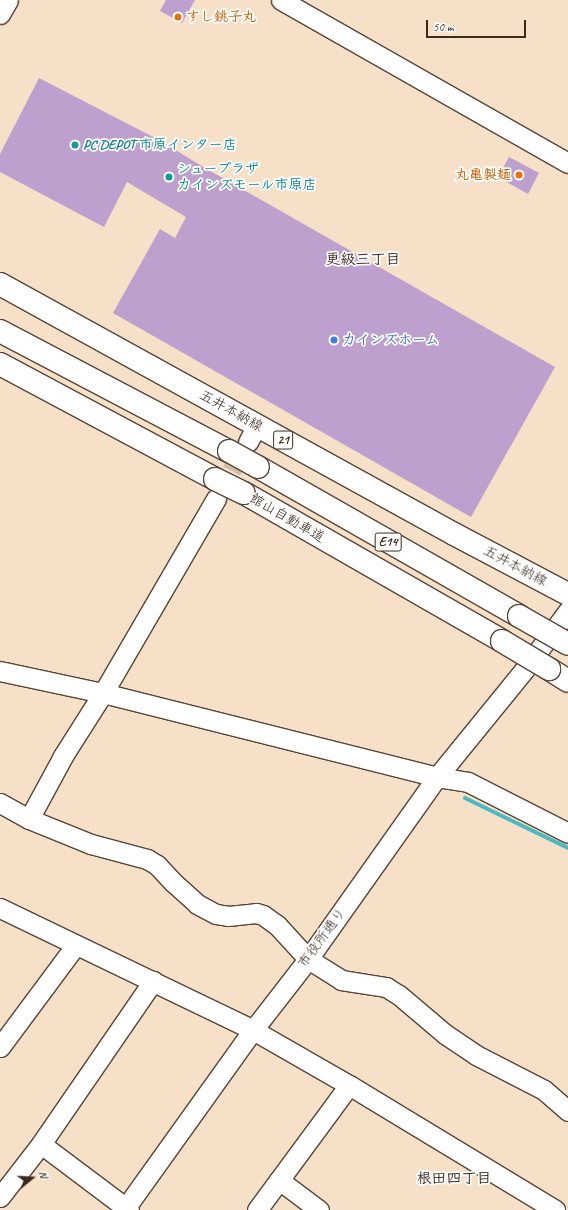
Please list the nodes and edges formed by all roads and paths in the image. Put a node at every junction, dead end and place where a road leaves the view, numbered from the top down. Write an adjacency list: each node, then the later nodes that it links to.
1 (281, 0): 2 (street)
2 (568, 163)
3 (0, 284): 6 (main road, 五井本納線 / 21)
4 (0, 331): 6 (main road, E14)
5 (0, 364): 7 (main road, 館山自動車道 / E14)
6 (244, 439): 8 (main road, 五井本納線 / 21); 10 (main road, E14, bridge)
7 (216, 489): 12 (main road, 館山自動車道 / E14, bridge); 13 (street)
8 (568, 594)
9 (568, 611): 14 (street, 市役所通り)
10 (568, 644)
11 (0, 671): 13 (street)
12 (568, 681)
13 (103, 693): 14 (street); 16 (street)
14 (437, 777): 17 (street); 20 (street, 市役所通り)
15 (0, 803): 16 (street)
16 (29, 819): 20 (street)
17 (568, 833)
18 (0, 908): 19 (street)
19 (75, 946): 21 (street); 23 (street)
20 (308, 959): 22 (street, 市役所通り); 25 (street)
21 (153, 981): 22 (street); 26 (street)
22 (253, 1030): 24 (street); 29 (street, 市役所通り)
23 (0, 1047)
24 (349, 1085): 27 (street); 32 (street)
25 (568, 1111)
26 (41, 1144): 28 (street); 29 (street)
27 (279, 1180): 30 (street); 31 (street)
28 (0, 1196)
29 (126, 1209)
30 (257, 1210)
31 (319, 1210)
32 (555, 1210)

